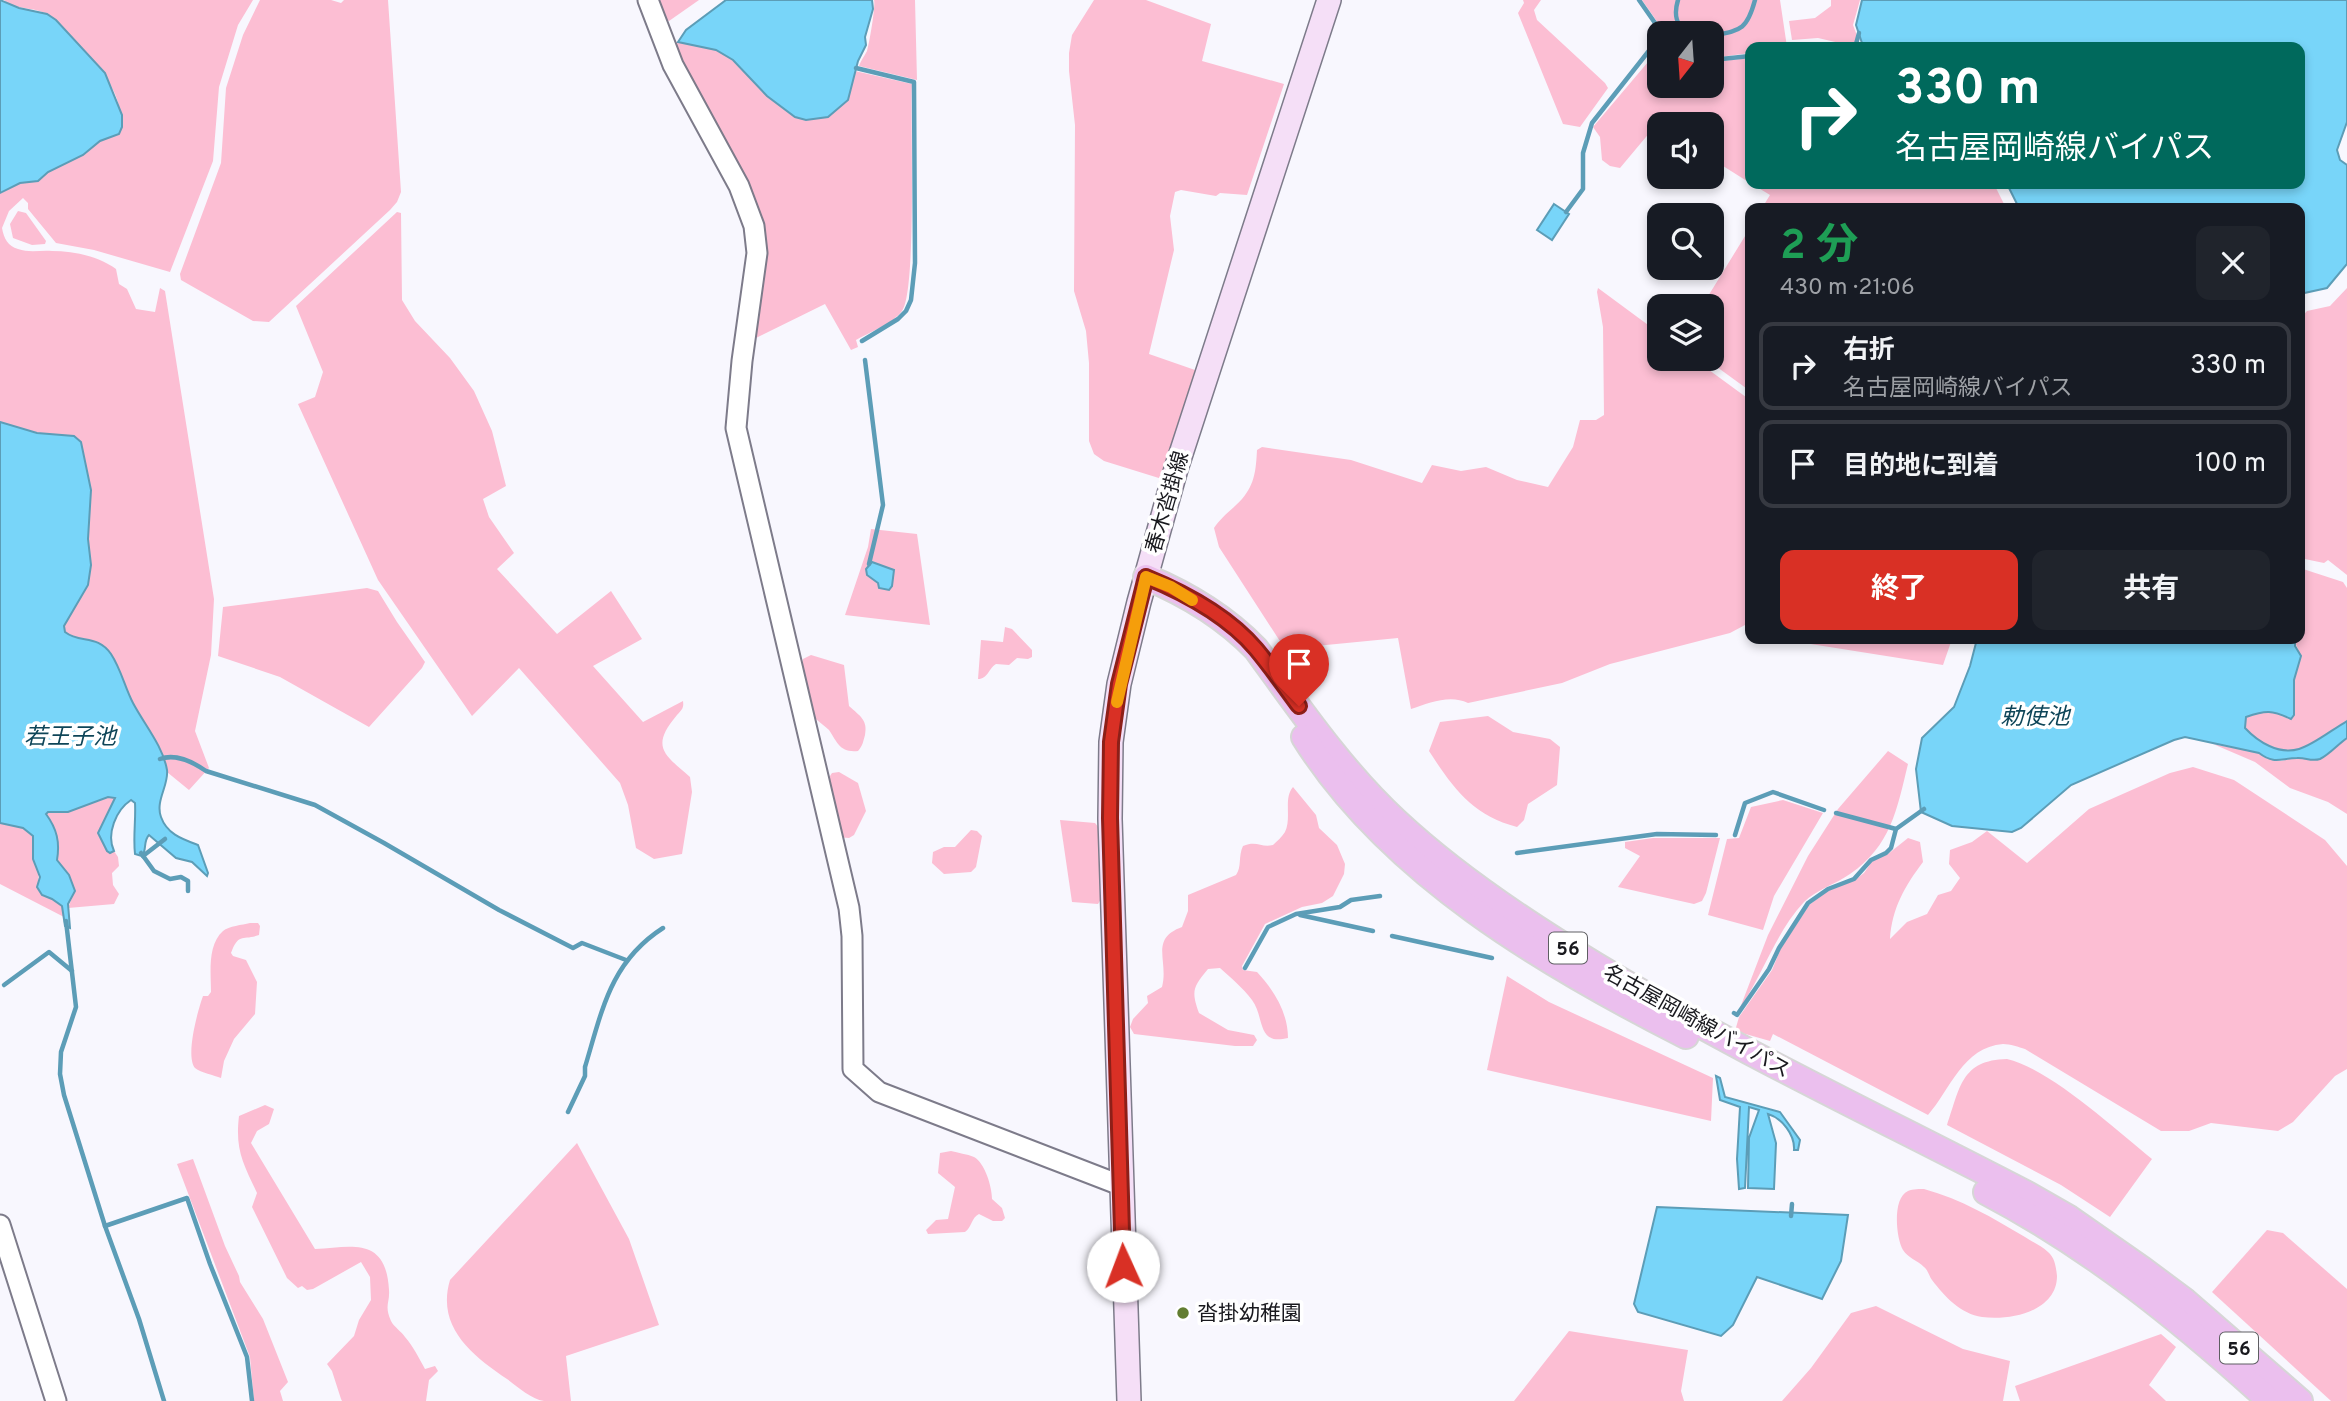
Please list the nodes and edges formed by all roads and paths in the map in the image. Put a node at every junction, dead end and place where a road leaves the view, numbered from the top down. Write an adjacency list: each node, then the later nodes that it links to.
1 (648, 0): 4 (street)
2 (1329, 0): 3 (main road, 春木沓掛線)
3 (1144, 583): 4 (main road, 春木沓掛線); 6 (main road, 名古屋岡崎線バイパス / 56)
4 (1120, 1185): 8 (main road, 春木沓掛線)
5 (0, 1225): 7 (street)
6 (2172, 1304): 9 (main road, 名古屋岡崎線バイパス / 56); 10 (main road, 名古屋岡崎線バイパス / 56)
7 (57, 1401)
8 (1129, 1401)
9 (2270, 1401)
10 (2300, 1401)

